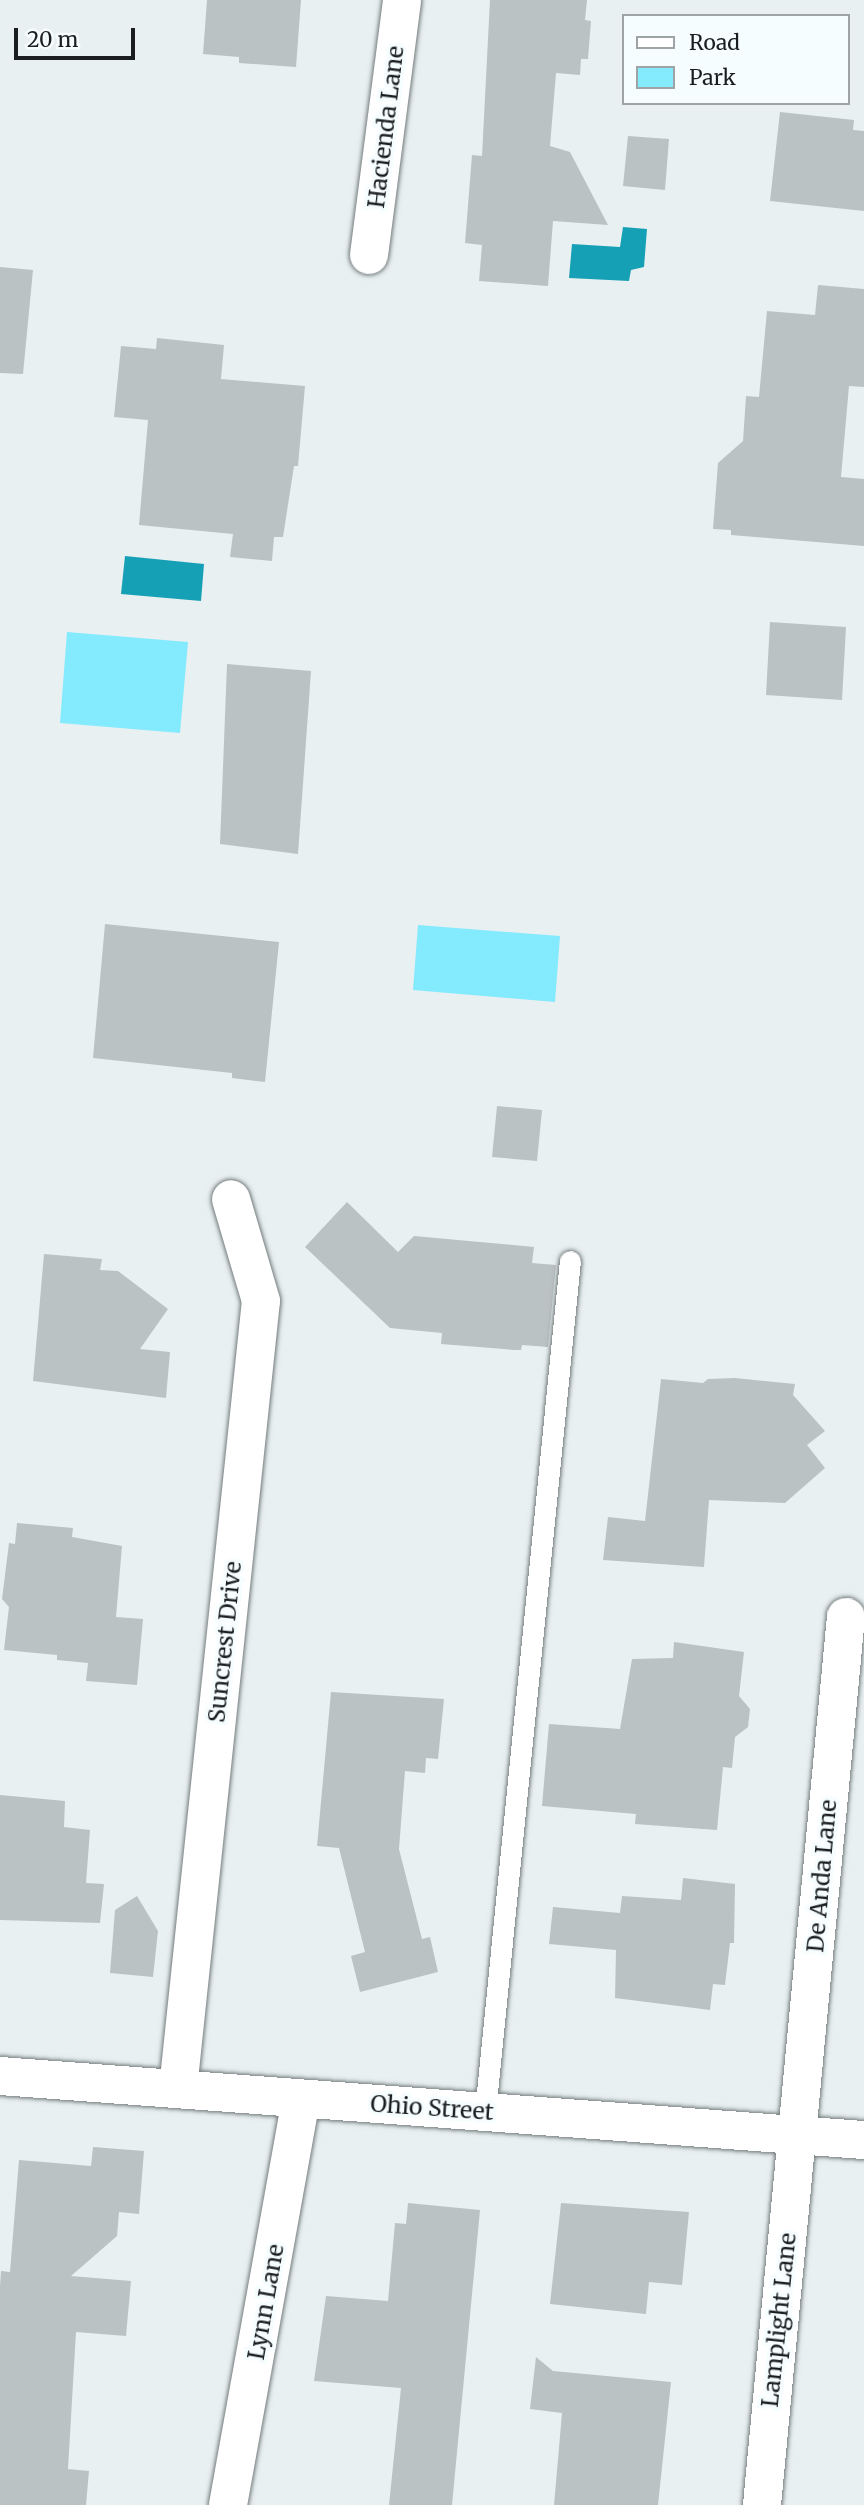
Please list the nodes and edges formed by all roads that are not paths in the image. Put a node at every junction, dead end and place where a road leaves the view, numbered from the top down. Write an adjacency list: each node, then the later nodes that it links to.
1 (402, 0): 2 (street, Hacienda Lane)
2 (369, 255)
3 (230, 1199): 7 (street, Suncrest Drive)
4 (570, 1261): 9 (lane)
5 (846, 1618): 10 (street, De Anda Lane)
6 (0, 2076): 7 (street, Ohio Street)
7 (178, 2089): 8 (street, Ohio Street)
8 (302, 2098): 9 (street, Ohio Street); 12 (street, Lynn Lane)
9 (485, 2112): 10 (street, Ohio Street)
10 (797, 2135): 11 (street, Ohio Street); 13 (street, Lamplight Lane)
11 (864, 2140)
12 (228, 2505)
13 (762, 2505)

